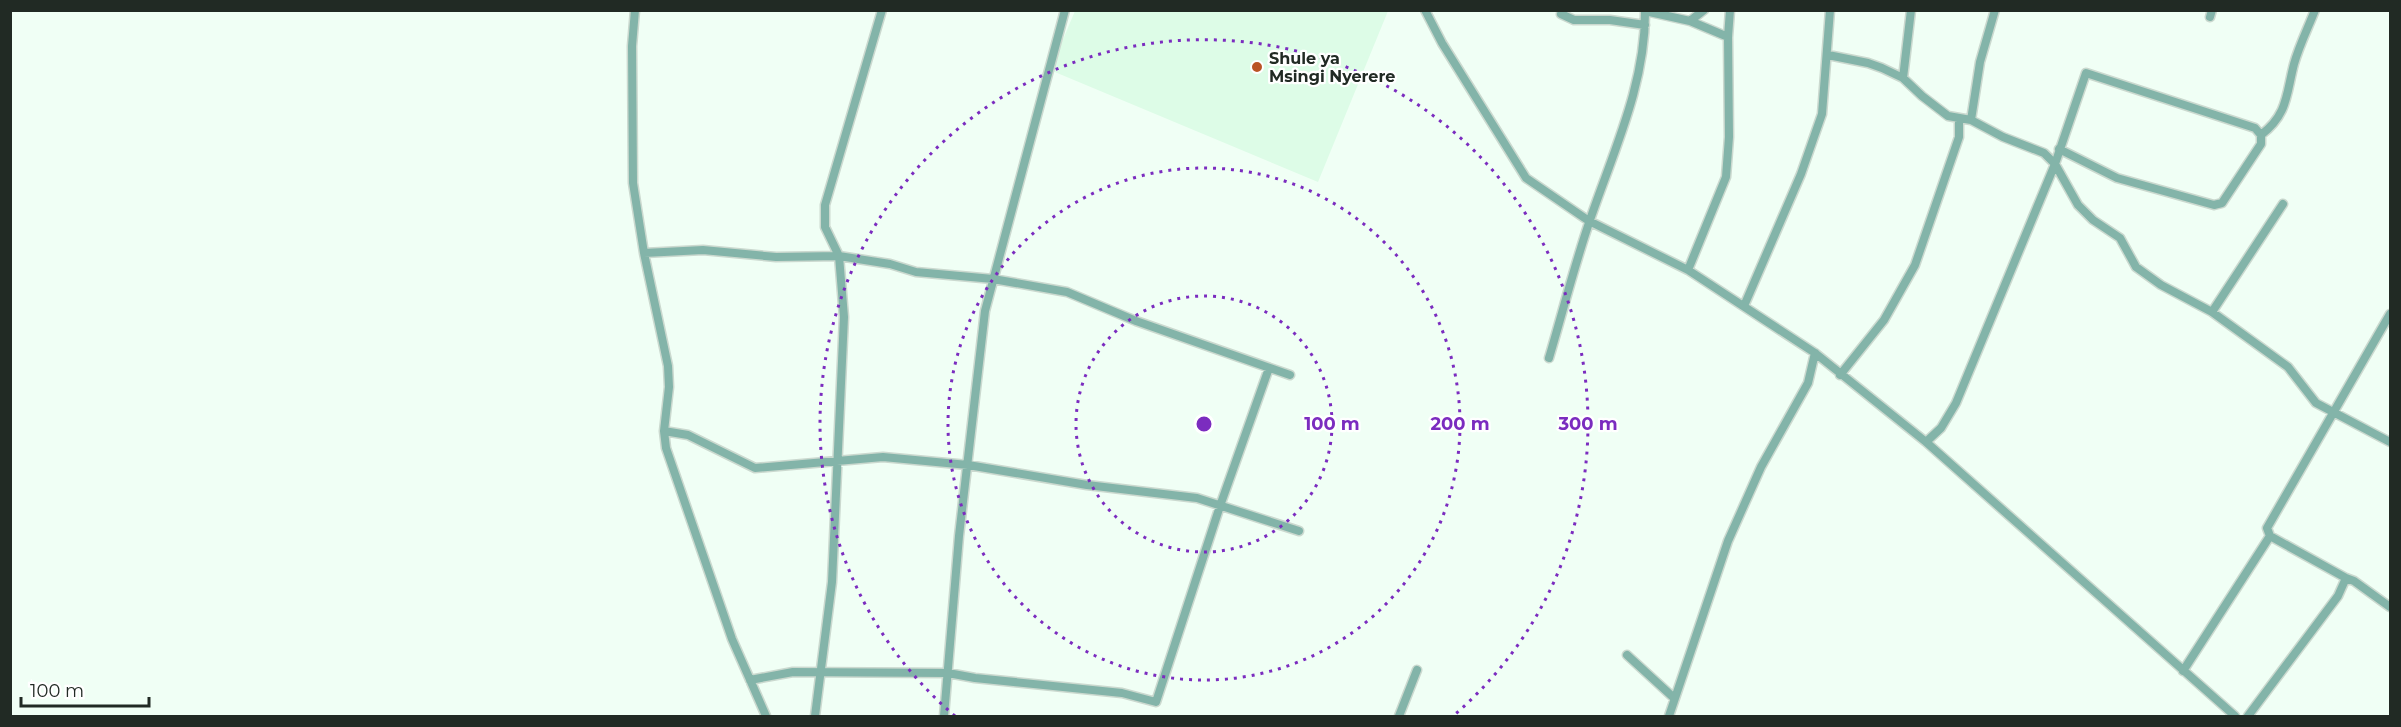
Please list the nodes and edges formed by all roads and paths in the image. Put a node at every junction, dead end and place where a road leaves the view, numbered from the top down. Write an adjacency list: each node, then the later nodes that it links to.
1 (635, 10): 25 (street)
2 (882, 10): 26 (street)
3 (1065, 10): 28 (street)
4 (1425, 10): 24 (street)
5 (1704, 10): 13 (street)
6 (1731, 10): 15 (street)
7 (1830, 10): 16 (street)
8 (1911, 10): 17 (street)
9 (1995, 10): 19 (street)
10 (2315, 10): 20 (street)
11 (1645, 11): 13 (street); 14 (street)
12 (1562, 14): 14 (street)
13 (1690, 21): 15 (street)
14 (1645, 25): 24 (street)
15 (1728, 37): 27 (street)
16 (1828, 55): 17 (street); 29 (street)
17 (1903, 78): 18 (street)
18 (1959, 120): 19 (street); 36 (street)
19 (1971, 120): 22 (street)
20 (2261, 135): 21 (street); 21 (street)
21 (2059, 149): 22 (street)
22 (2055, 164): 30 (street); 39 (street)
23 (2283, 204): 30 (street)
24 (1589, 221): 27 (street); 33 (street)
25 (644, 253): 26 (street); 38 (street)
26 (839, 256): 28 (street); 41 (street)
27 (1688, 270): 29 (street)
28 (993, 279): 34 (street); 42 (street)
29 (1744, 306): 32 (street)
30 (2212, 312): 37 (street)
31 (2391, 314): 37 (street)
32 (1815, 353): 36 (street); 54 (street)
33 (1549, 358)
34 (1269, 368): 35 (street); 43 (street)
35 (1290, 375)
36 (1840, 375): 39 (street)
37 (2332, 412): 40 (street); 45 (street)
38 (664, 431): 41 (street); 53 (street)
39 (1926, 442): 50 (street)
40 (2391, 442)
41 (837, 460): 42 (street); 51 (street)
42 (968, 465): 43 (street); 52 (street)
43 (1220, 506): 44 (street); 52 (street)
44 (1299, 531)
45 (2270, 536): 46 (street); 50 (street)
46 (2346, 578): 47 (street); 61 (street)
47 (2391, 607)
48 (1627, 655): 54 (street)
49 (1417, 670): 58 (street)
50 (2183, 670): 60 (street)
51 (821, 673): 52 (street); 53 (street); 57 (street)
52 (948, 673): 55 (street)
53 (750, 680): 56 (street)
54 (1674, 698): 59 (street)
55 (944, 716)
56 (766, 717)
57 (815, 717)
58 (1399, 717)
59 (1669, 717)
60 (2235, 717)
61 (2248, 717)

